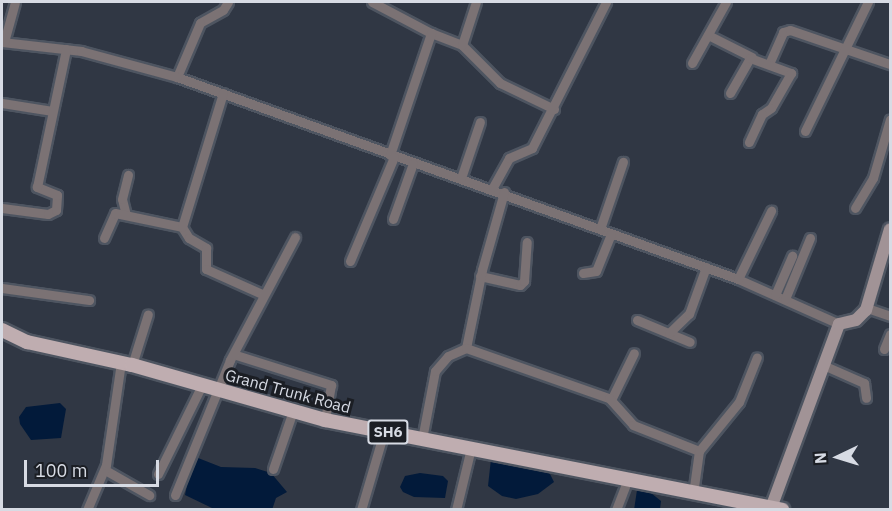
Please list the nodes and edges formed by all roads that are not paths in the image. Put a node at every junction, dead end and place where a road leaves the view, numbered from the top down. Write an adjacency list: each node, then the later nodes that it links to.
1 (15, 2): 10 (street)
2 (228, 2): 18 (street)
3 (372, 2): 8 (street)
4 (476, 2): 11 (street)
5 (606, 2): 22 (street)
6 (726, 2): 9 (street)
7 (868, 2): 13 (street)
8 (431, 33): 11 (street); 28 (street)
9 (708, 35): 14 (street); 15 (street)
10 (3, 42): 12 (street)
11 (462, 45): 22 (street)
12 (66, 49): 18 (street); 23 (street)
13 (845, 51): 16 (street); 17 (street); 26 (street)
14 (752, 57): 16 (street); 20 (street)
15 (692, 63)
16 (769, 64): 27 (street)
17 (891, 64)
18 (177, 77): 19 (street)
19 (223, 93): 28 (street); 40 (street)
20 (730, 93)
21 (2, 103): 23 (street)
22 (554, 109): 33 (street)
23 (52, 111): 35 (street)
24 (891, 119): 36 (street)
25 (480, 122): 32 (street)
26 (805, 131)
27 (749, 142)
28 (392, 156): 30 (street); 49 (street)
29 (623, 162): 41 (street)
30 (413, 164): 32 (street); 39 (street)
31 (128, 175): 38 (street)
32 (461, 178): 33 (street)
33 (493, 187): 34 (street)
34 (504, 192): 41 (street); 52 (street)
35 (2, 208)
36 (855, 208)
37 (771, 211): 53 (street)
38 (126, 215): 40 (street); 45 (street)
39 (393, 219)
40 (182, 227): 55 (street)
41 (600, 229): 43 (street)
42 (891, 229): 58 (street)
43 (611, 234): 50 (street); 51 (street)
44 (295, 237): 55 (street)
45 (104, 238)
46 (810, 238): 56 (street)
47 (527, 242): 52 (street)
48 (792, 256): 56 (street)
49 (350, 261)
50 (706, 267): 53 (street); 64 (street)
51 (583, 273)
52 (480, 276): 67 (street)
53 (738, 279): 56 (street)
54 (2, 288): 57 (street)
55 (262, 294): 70 (street)
56 (780, 297): 62 (street)
57 (89, 300)
58 (867, 308): 60 (street); 62 (street)
59 (148, 314): 72 (street)
60 (891, 316)
61 (637, 320): 64 (street)
62 (839, 324): 73 (street)
63 (2, 330): 72 (main road, Grand Trunk Road / SH6)
64 (669, 333): 66 (street)
65 (891, 334): 68 (street)
66 (690, 342)
67 (466, 348): 77 (street); 81 (street)
68 (884, 349)
69 (634, 353): 77 (street)
70 (236, 355): 75 (street); 79 (street)
71 (757, 357): 83 (street)
72 (126, 363): 74 (main road, Grand Trunk Road / SH6); 85 (street)
73 (823, 364): 76 (street); 92 (street)
74 (202, 385): 75 (main road, Grand Trunk Road / SH6); 86 (street)
75 (220, 389): 78 (main road, Grand Trunk Road / SH6); 90 (street)
76 (866, 398)
77 (611, 400): 83 (street)
78 (293, 411): 79 (main road, Grand Trunk Road / SH6); 84 (street)
79 (325, 420): 80 (main road, Grand Trunk Road / SH6)
80 (384, 432): 81 (main road, Grand Trunk Road / SH6); 94 (street)
81 (422, 439): 82 (main road, Grand Trunk Road / SH6)
82 (471, 448): 87 (main road, Grand Trunk Road / SH6); 95 (street)
83 (699, 451): 88 (street)
84 (273, 470)
85 (105, 471): 89 (street); 93 (street)
86 (158, 474)
87 (627, 481): 88 (main road, Grand Trunk Road / SH6); 96 (street)
88 (693, 494): 91 (main road, Grand Trunk Road / SH6)
89 (149, 495)
90 (175, 495)
91 (756, 508): 92 (main road, Grand Trunk Road / SH6)
92 (776, 509)
93 (87, 510)
94 (361, 510)
95 (456, 510)
96 (616, 510)

